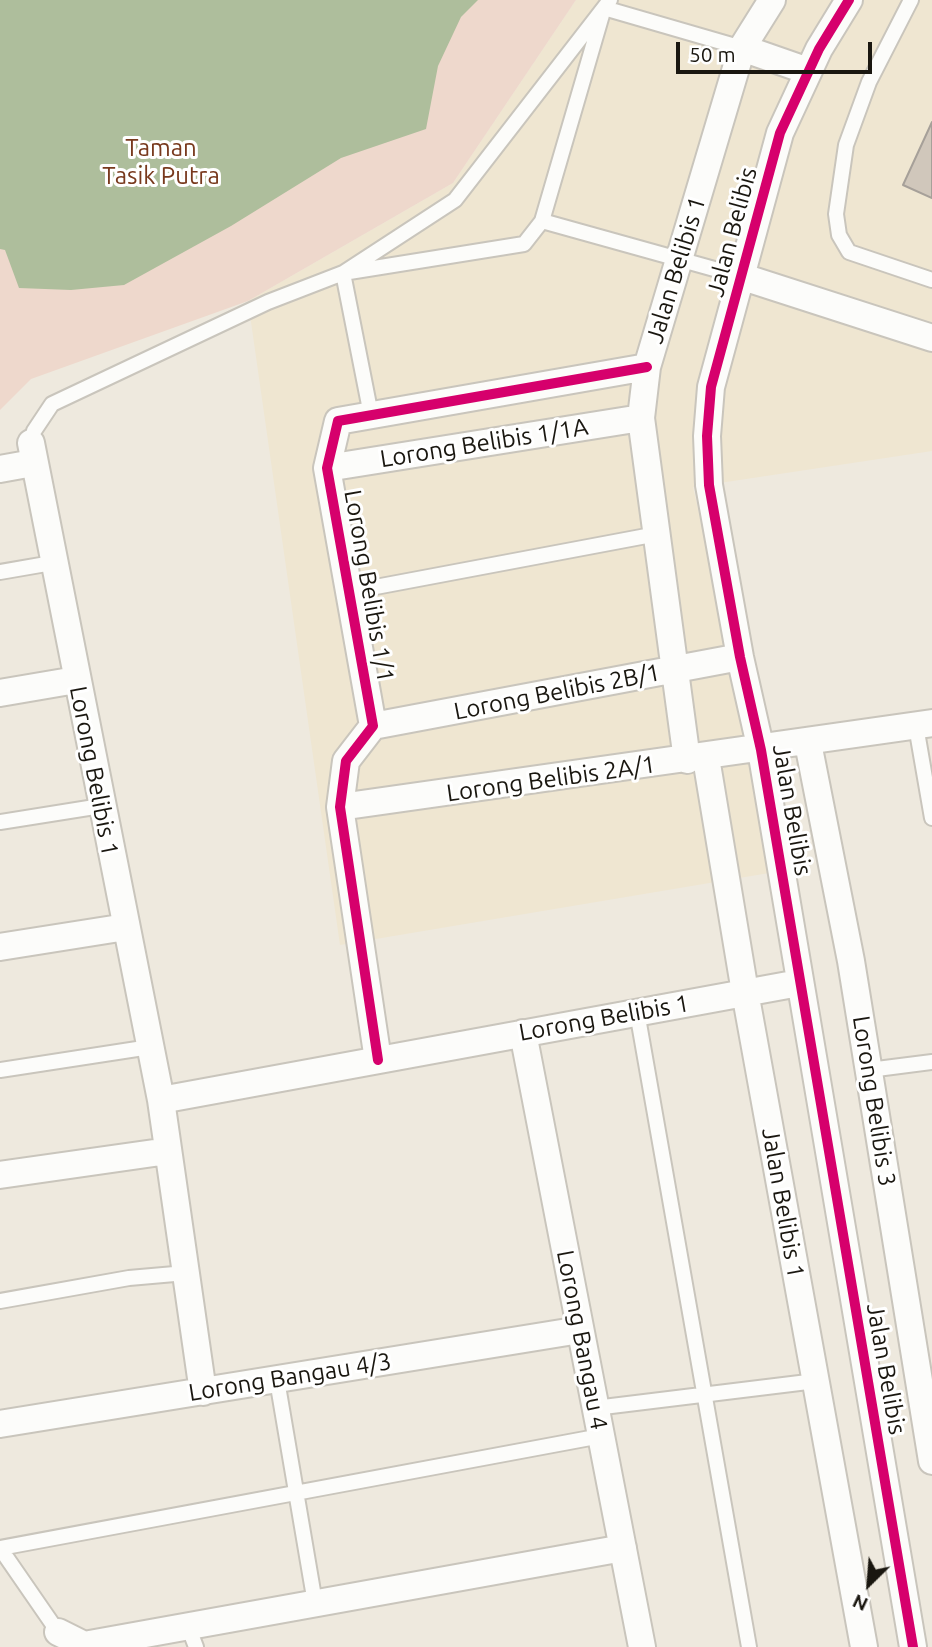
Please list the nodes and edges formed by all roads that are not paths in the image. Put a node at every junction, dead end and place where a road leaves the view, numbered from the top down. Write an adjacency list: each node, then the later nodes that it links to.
1 (772, 0): 5 (street, Jalan Belibis 1)
2 (849, 0): 6 (street, Jalan Belibis)
3 (911, 0): 11 (lane)
4 (607, 4): 5 (lane); 7 (lane); 9 (lane)
5 (742, 48): 6 (street); 8 (street, Jalan Belibis 1)
6 (808, 71): 10 (street, Jalan Belibis)
7 (542, 221): 8 (lane); 9 (lane)
8 (679, 259): 10 (lane); 13 (street, Jalan Belibis 1)
9 (343, 273): 14 (lane); 16 (lane)
10 (743, 277): 12 (street); 23 (street, Jalan Belibis)
11 (932, 280)
12 (932, 338)
13 (647, 367): 14 (street, Lorong Belibis 1/1); 15 (street, Jalan Belibis 1)
14 (370, 415): 17 (street, Lorong Belibis 1/1)
15 (641, 418): 17 (street, Lorong Belibis 1/1A); 19 (street, Jalan Belibis 1)
16 (32, 453): 18 (street); 20 (street, Lorong Belibis 1)
17 (327, 467): 22 (street, Lorong Belibis 1/1)
18 (0, 469)
19 (657, 534): 22 (lane); 24 (street, Jalan Belibis 1)
20 (52, 563): 21 (lane); 25 (street, Lorong Belibis 1)
21 (0, 572)
22 (349, 592): 28 (street, Lorong Belibis 1/1)
23 (740, 657): 24 (street, Lorong Belibis 2B/1); 30 (street, Jalan Belibis)
24 (675, 670): 28 (street, Lorong Belibis 2B/1); 31 (street, Jalan Belibis 1)
25 (76, 680): 26 (street); 32 (street, Lorong Belibis 1)
26 (0, 693)
27 (924, 725): 29 (street, Lorong Belibis 2A/1); 34 (lane)
28 (373, 726): 33 (street)
29 (808, 743): 30 (street, Lorong Belibis 2A/1); 46 (street, Lorong Belibis 3)
30 (761, 750): 31 (street, Lorong Belibis 2A/1); 38 (street, Jalan Belibis)
31 (696, 759): 33 (street, Lorong Belibis 2A/1); 39 (street, Jalan Belibis 1)
32 (101, 806): 35 (lane); 36 (street, Lorong Belibis 1)
33 (340, 807): 43 (street)
34 (932, 818)
35 (0, 822)
36 (126, 927): 37 (street); 42 (street, Lorong Belibis 1)
37 (0, 947)
38 (799, 983): 39 (street, Lorong Belibis 1); 71 (street, Jalan Belibis)
39 (745, 992): 40 (street, Lorong Belibis 1); 54 (street, Jalan Belibis 1)
40 (637, 1012): 41 (street, Lorong Belibis 1); 57 (lane)
41 (523, 1033): 43 (street, Lorong Belibis 1); 52 (street, Lorong Bangau 4)
42 (150, 1047): 45 (lane); 47 (street, Lorong Belibis 1)
43 (379, 1060): 47 (street, Lorong Belibis 1)
44 (932, 1062): 46 (lane)
45 (0, 1070)
46 (869, 1070): 55 (street, Lorong Belibis 3)
47 (161, 1100): 48 (street, Lorong Belibis 1)
48 (168, 1151): 49 (street); 50 (street, Lorong Belibis 1)
49 (0, 1175)
50 (186, 1273): 51 (lane); 56 (street, Lorong Belibis 1)
51 (0, 1301)
52 (580, 1330): 53 (street, Lorong Bangau 4/3); 58 (street, Lorong Bangau 4)
53 (277, 1380): 56 (street, Lorong Bangau 4/3); 62 (lane)
54 (816, 1381): 57 (lane); 70 (street, Jalan Belibis 1)
55 (926, 1389): 61 (street, Lorong Belibis 3)
56 (203, 1392): 59 (street, Lorong Bangau 4/3)
57 (705, 1395): 58 (lane); 69 (lane)
58 (595, 1408): 60 (street, Lorong Bangau 4)
59 (0, 1424)
60 (601, 1436): 62 (lane); 64 (street, Lorong Bangau 4)
61 (932, 1461)
62 (296, 1492): 63 (lane); 65 (lane)
63 (0, 1548): 66 (lane)
64 (623, 1548): 65 (street); 68 (street, Lorong Bangau 4)
65 (315, 1603): 67 (street)
66 (58, 1632): 67 (street)
67 (192, 1637)
68 (642, 1647)
69 (749, 1647)
70 (864, 1647)
71 (913, 1647)

